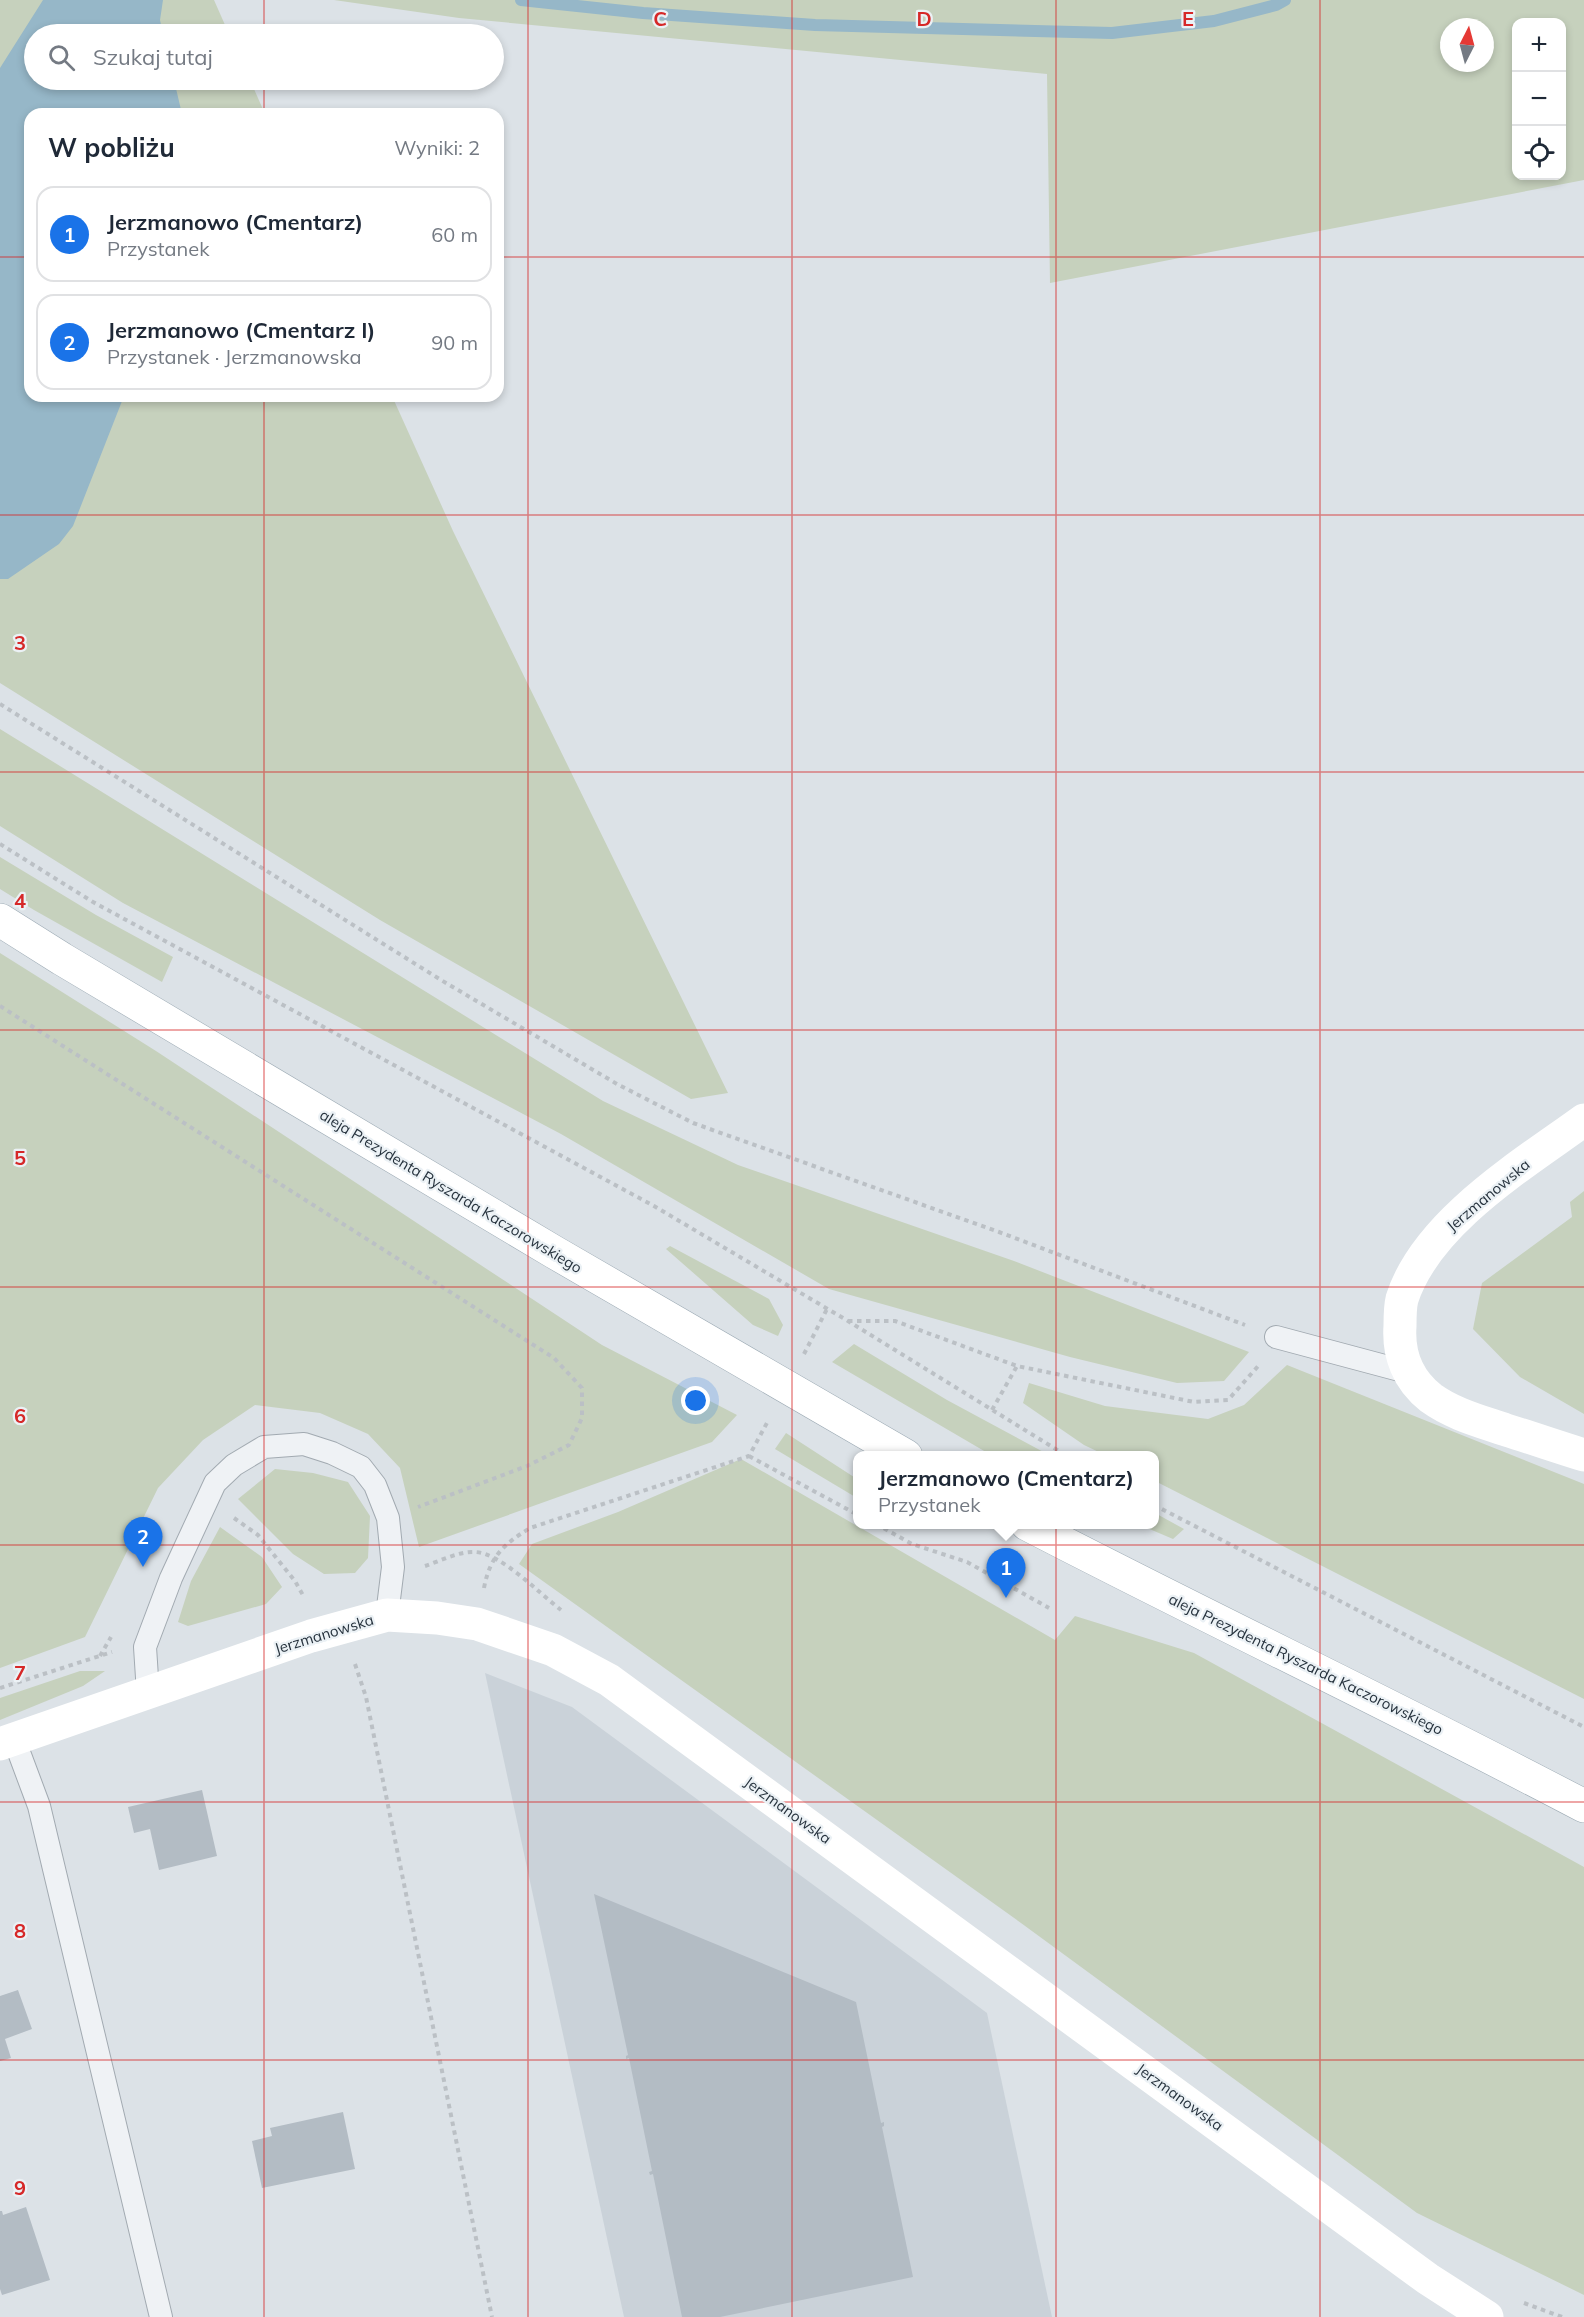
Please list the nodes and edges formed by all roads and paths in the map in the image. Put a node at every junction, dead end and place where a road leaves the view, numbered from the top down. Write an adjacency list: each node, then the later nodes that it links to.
1 (0, 704): 7 (path)
2 (0, 843): 6 (path)
3 (0, 920): 11 (street, aleja Prezydenta Ryszarda Kaczorowskiego)
4 (0, 1006): 17 (path)
5 (1584, 1120): 9 (street, Jerzmanowska)
6 (848, 1321): 8 (path); 10 (path)
7 (1276, 1337): 8 (path); 9 (lane)
8 (1017, 1366): 10 (path)
9 (1407, 1372): 13 (street, Jerzmanowska)
10 (992, 1410): 12 (path)
11 (899, 1451)
12 (1060, 1451)
13 (1584, 1455)
14 (1159, 1507): 31 (path)
15 (853, 1512): 20 (path)
16 (230, 1515): 22 (path)
17 (388, 1518): 24 (lane); 30 (lane)
18 (885, 1529): 23 (path)
19 (1037, 1529): 33 (street, aleja Prezydenta Ryszarda Kaczorowskiego)
20 (494, 1558): 21 (path); 25 (path); 26 (path)
21 (418, 1568)
22 (309, 1605)
23 (1049, 1608)
24 (387, 1615): 26 (street, Jerzmanowska); 27 (street, Jerzmanowska)
25 (568, 1616)
26 (477, 1624): 36 (street, Jerzmanowska)
27 (342, 1626): 30 (street, Jerzmanowska); 35 (path)
28 (114, 1651): 29 (path)
29 (0, 1688)
30 (148, 1693): 32 (street, Jerzmanowska)
31 (1584, 1727)
32 (7, 1742): 34 (lane)
33 (1584, 1806)
34 (161, 2317)
35 (492, 2317)
36 (1487, 2317)

